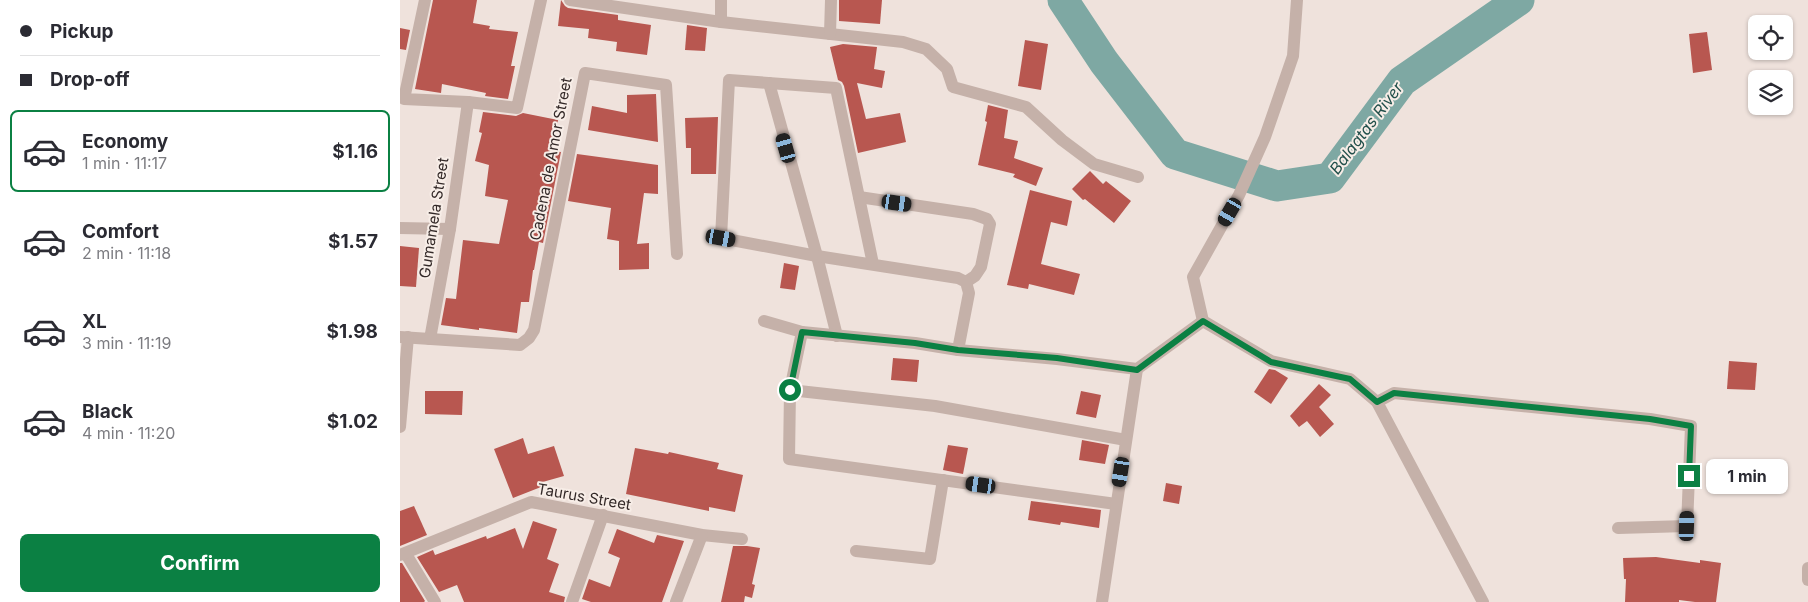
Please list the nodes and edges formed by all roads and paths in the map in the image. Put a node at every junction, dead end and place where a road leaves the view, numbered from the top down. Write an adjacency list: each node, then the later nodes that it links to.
1 (425, 0): 10 (street)
2 (541, 0): 10 (street)
3 (570, 0): 7 (street)
4 (721, 0): 7 (street)
5 (831, 0): 8 (street)
6 (1297, 0): 20 (street)
7 (721, 22): 8 (street)
8 (830, 34): 11 (street)
9 (769, 83): 12 (street); 16 (street); 16 (street)
10 (468, 102): 14 (street, Gumamela Street)
11 (1138, 177)
12 (859, 197): 17 (street); 18 (street)
13 (400, 228): 14 (street)
14 (450, 229): 24 (street, Gumamela Street)
15 (677, 254): 24 (street, Cadena de Amor Street)
16 (817, 256): 17 (street); 22 (street)
17 (873, 264): 18 (street)
18 (966, 282): 25 (street)
19 (764, 321): 21 (street)
20 (1203, 321): 26 (street); 28 (street)
21 (802, 332): 22 (street); 27 (street)
22 (837, 336): 25 (street)
23 (404, 337): 24 (street, Cadena de Amor Street); 29 (street)
24 (430, 339)
25 (958, 350): 26 (street)
26 (1137, 370): 30 (street)
27 (790, 390): 30 (street); 31 (street)
28 (1377, 402): 34 (street); 45 (street)
29 (400, 427)
30 (1126, 440): 32 (street)
31 (943, 480): 32 (street); 37 (street)
32 (1116, 504): 44 (street)
33 (603, 515): 35 (street, Taurus Street); 38 (street, Taurus Street); 42 (street)
34 (1618, 528)
35 (702, 535): 36 (street, Taurus Street); 43 (street)
36 (742, 539)
37 (856, 551)
38 (403, 554): 41 (street)
39 (1808, 568): 40 (street)
40 (1808, 580)
41 (435, 602)
42 (572, 602)
43 (676, 602)
44 (1102, 602)
45 (1483, 602)

